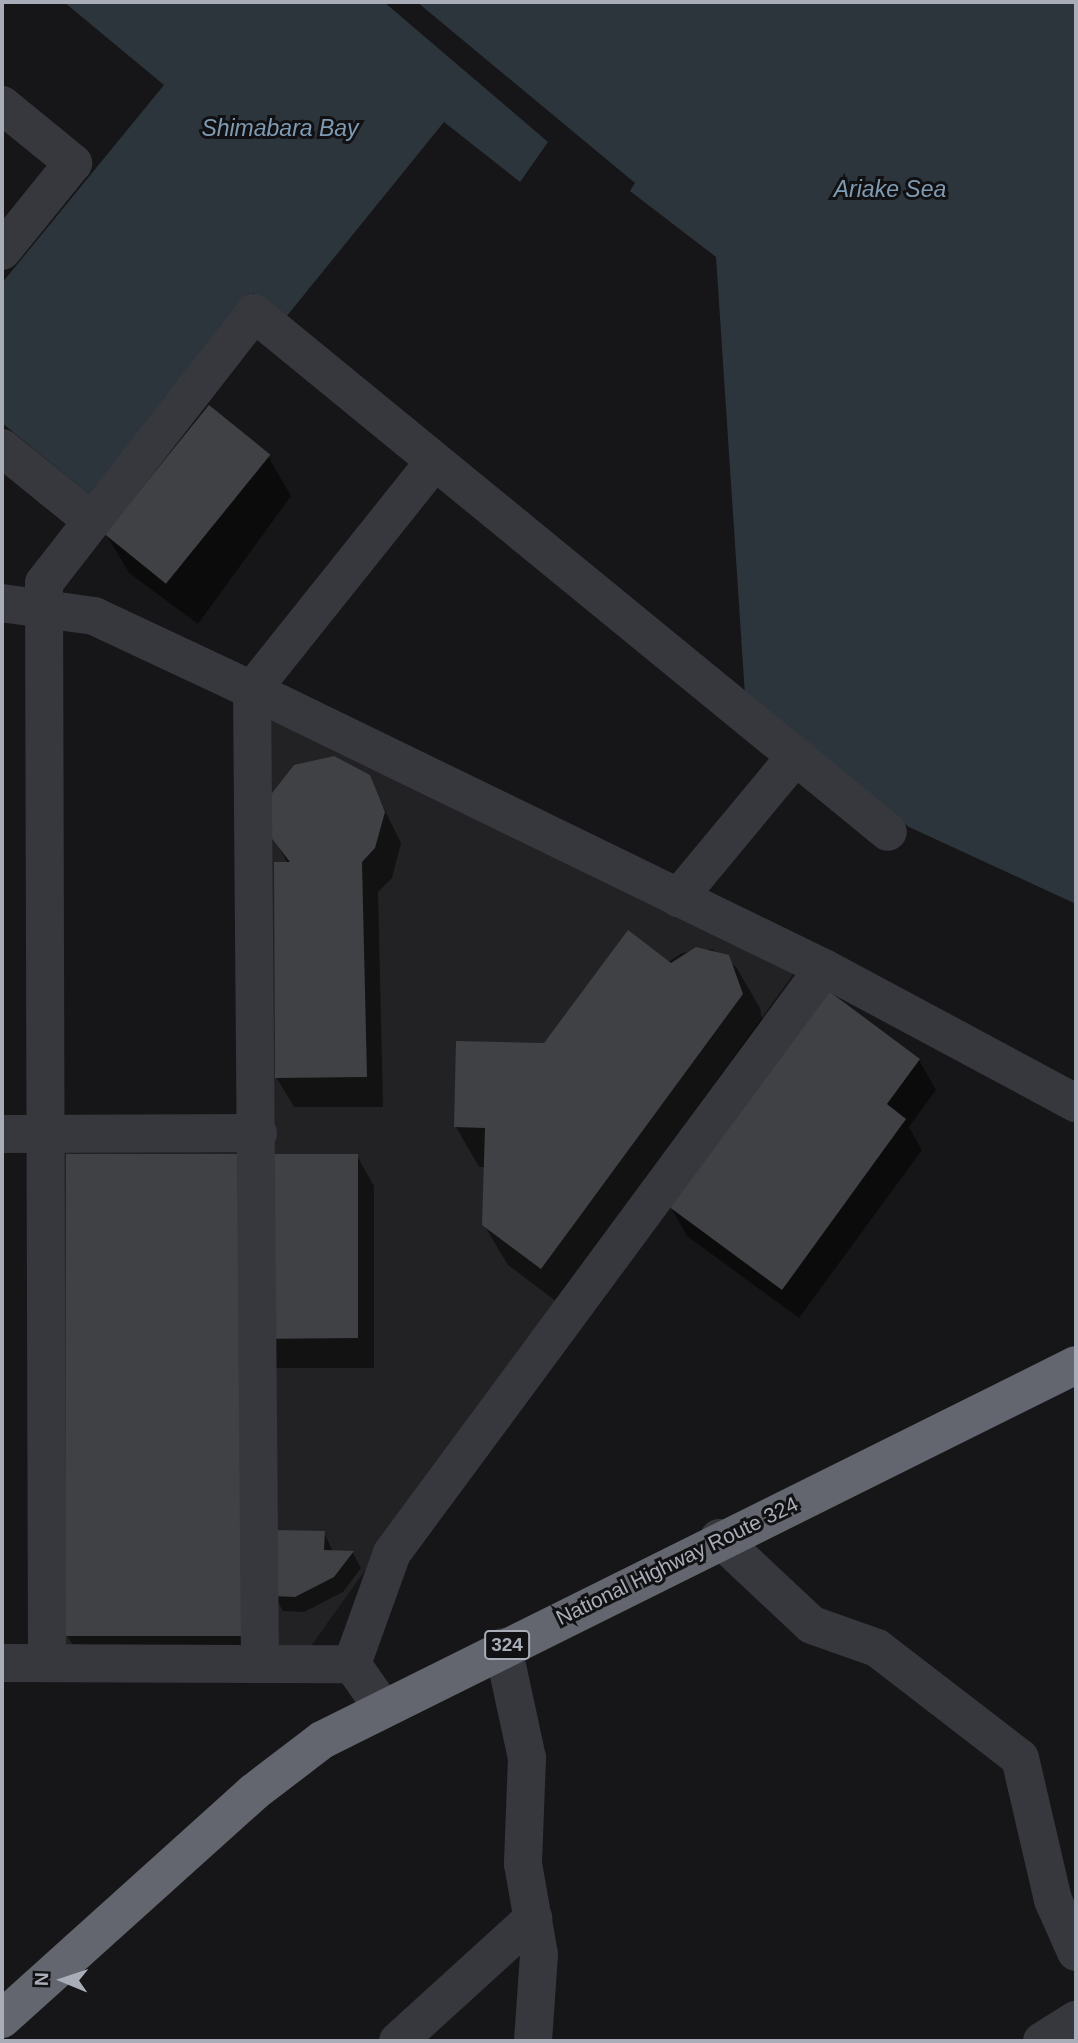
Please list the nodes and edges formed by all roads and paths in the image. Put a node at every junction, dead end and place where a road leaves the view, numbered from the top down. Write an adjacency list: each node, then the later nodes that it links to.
1 (2, 105): 2 (street)
2 (2, 251)
3 (2, 448): 5 (street)
4 (435, 461): 5 (street); 8 (street); 9 (street)
5 (92, 521): 7 (street)
6 (2, 603): 7 (street)
7 (43, 604): 8 (street); 16 (street)
8 (252, 690): 11 (street); 14 (street)
9 (796, 756): 10 (street); 11 (street)
10 (888, 832)
11 (678, 898): 12 (street)
12 (824, 968): 13 (street); 23 (street)
13 (1076, 1103)
14 (258, 1133): 16 (street); 22 (street)
15 (2, 1134): 16 (street)
16 (45, 1134): 21 (street)
17 (1076, 1365): 18 (highway, National Highway Route 324 / 324)
18 (719, 1538): 19 (highway, National Highway Route 324 / 324); 26 (street)
19 (503, 1647): 24 (highway, National Highway Route 324 / 324); 25 (street)
20 (2, 1663): 21 (street)
21 (47, 1663): 22 (street)
22 (260, 1663): 23 (street)
23 (352, 1664): 24 (street)
24 (383, 1707): 27 (highway, National Highway Route 324 / 324)
25 (533, 1918): 29 (street); 30 (street)
26 (1076, 1952)
27 (2, 2020)
28 (1076, 2020): 31 (street)
29 (398, 2041)
30 (533, 2041)
31 (1042, 2041)

